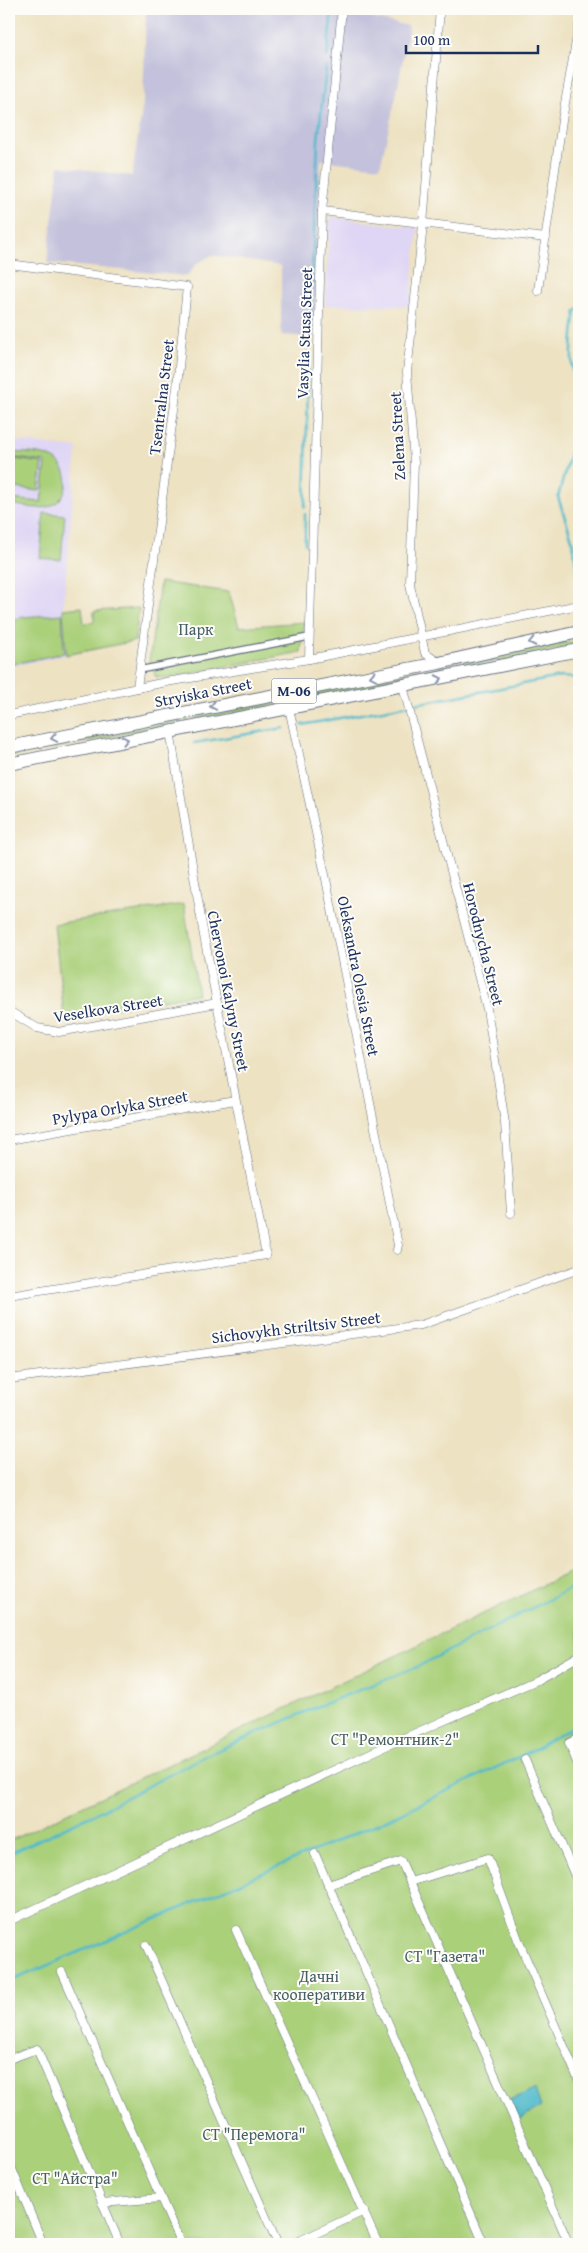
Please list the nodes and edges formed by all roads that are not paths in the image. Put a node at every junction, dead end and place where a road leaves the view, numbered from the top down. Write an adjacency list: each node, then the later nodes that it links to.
1 (342, 9): 4 (street, Vasylia Stusa Street)
2 (440, 9): 5 (street, Zelena Street)
3 (579, 26): 6 (street)
4 (322, 211): 5 (street); 11 (street, Vasylia Stusa Street)
5 (423, 225): 6 (street); 12 (street, Zelena Street)
6 (546, 238): 8 (street)
7 (9, 264): 17 (street, Tsentralna Street)
8 (538, 292)
9 (579, 605): 12 (street)
10 (579, 632): 15 (highway, Stryiska Street / М-06, one-way to 15)
11 (309, 637): 14 (street, Vasylia Stusa Street); 17 (street)
12 (423, 641): 14 (street); 15 (street, Zelena Street); 16 (street)
13 (579, 650): 18 (highway, Stryiska Street / М-06, one-way to 13)
14 (309, 658): 19 (street)
15 (439, 663): 16 (highway, Stryiska Street / М-06)
16 (409, 669): 23 (highway, Stryiska Street / М-06, one-way to 23)
17 (139, 670): 19 (street, Tsentralna Street)
18 (403, 686): 20 (highway, Stryiska Street / М-06); 29 (street, Horodnycha Street)
19 (137, 688): 21 (street)
20 (289, 708): 22 (highway, Stryiska Street / М-06); 30 (street, Oleksandra Olesia Street)
21 (9, 715)
22 (170, 731): 24 (highway, Stryiska Street / М-06, one-way to 22); 25 (street, Chervonoi Kalyny Street)
23 (9, 747)
24 (9, 764)
25 (217, 1004): 26 (street, Veselkova Street); 27 (street, Chervonoi Kalyny Street)
26 (9, 1011)
27 (236, 1100): 28 (street, Pylypa Orlyka Street); 32 (street, Chervonoi Kalyny Street)
28 (9, 1140)
29 (512, 1213)
30 (397, 1250)
31 (579, 1270): 33 (street, Sichovykh Striltsiv Street)
32 (9, 1296)
33 (9, 1379)
34 (579, 1656): 42 (street)
35 (579, 1738): 37 (street)
36 (525, 1760): 41 (street)
37 (579, 1767)
38 (315, 1854): 40 (street)
39 (410, 1882): 40 (street); 47 (street); 59 (street)
40 (328, 1885): 58 (street)
41 (579, 1885)
42 (9, 1921)
43 (236, 1930): 51 (street)
44 (146, 1945): 55 (street)
45 (62, 1972): 49 (street)
46 (9, 2059): 50 (street)
47 (579, 2081)
48 (9, 2162): 52 (street)
49 (161, 2198): 50 (street); 54 (street)
50 (102, 2203): 53 (street)
51 (364, 2211): 56 (street); 57 (street)
52 (43, 2244)
53 (120, 2244)
54 (181, 2244)
55 (278, 2244)
56 (293, 2244)
57 (378, 2244)
58 (484, 2244)
59 (569, 2244)

